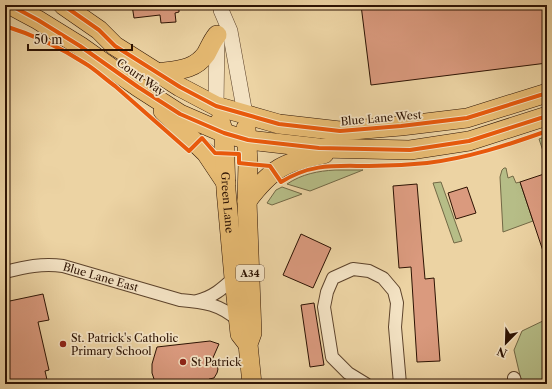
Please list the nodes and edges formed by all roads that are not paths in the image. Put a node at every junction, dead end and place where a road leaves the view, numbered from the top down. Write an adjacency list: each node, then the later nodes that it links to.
1 (10, 5): 7 (highway, Court Way)
2 (38, 5): 9 (highway)
3 (63, 5): 8 (highway, Court Way)
4 (221, 8): 6 (street, Green Lane); 12 (street, Green Lane)
5 (5, 16): 7 (highway)
6 (217, 35): 8 (highway); 11 (street, Green Lane)
7 (66, 37): 9 (highway, Court Way)
8 (157, 73): 11 (highway, Court Way)
9 (133, 84): 14 (highway, Court Way); 17 (highway)
10 (547, 93): 12 (highway, Blue Lane West)
11 (216, 106): 12 (highway, Blue Lane West); 14 (highway, Green Lane / A34)
12 (245, 114): 15 (highway, Green Lane / A34)
13 (547, 116): 16 (highway)
14 (224, 132): 15 (highway); 17 (highway, Green Lane / A34)
15 (248, 140): 16 (highway); 18 (highway, Green Lane / A34)
16 (347, 149): 18 (highway)
17 (226, 183): 20 (highway, Green Lane / A34)
18 (247, 201): 23 (highway, Green Lane / A34)
19 (5, 272): 21 (street, Blue Lane East)
20 (234, 278): 21 (street, Blue Lane East); 22 (highway, Green Lane / A34)
21 (196, 301): 22 (street, Blue Lane East)
22 (239, 321): 23 (highway, Green Lane / A34)
23 (248, 344): 24 (highway, Green Lane / A34)
24 (252, 384)
25 (366, 384): 26 (street)
26 (400, 384)

